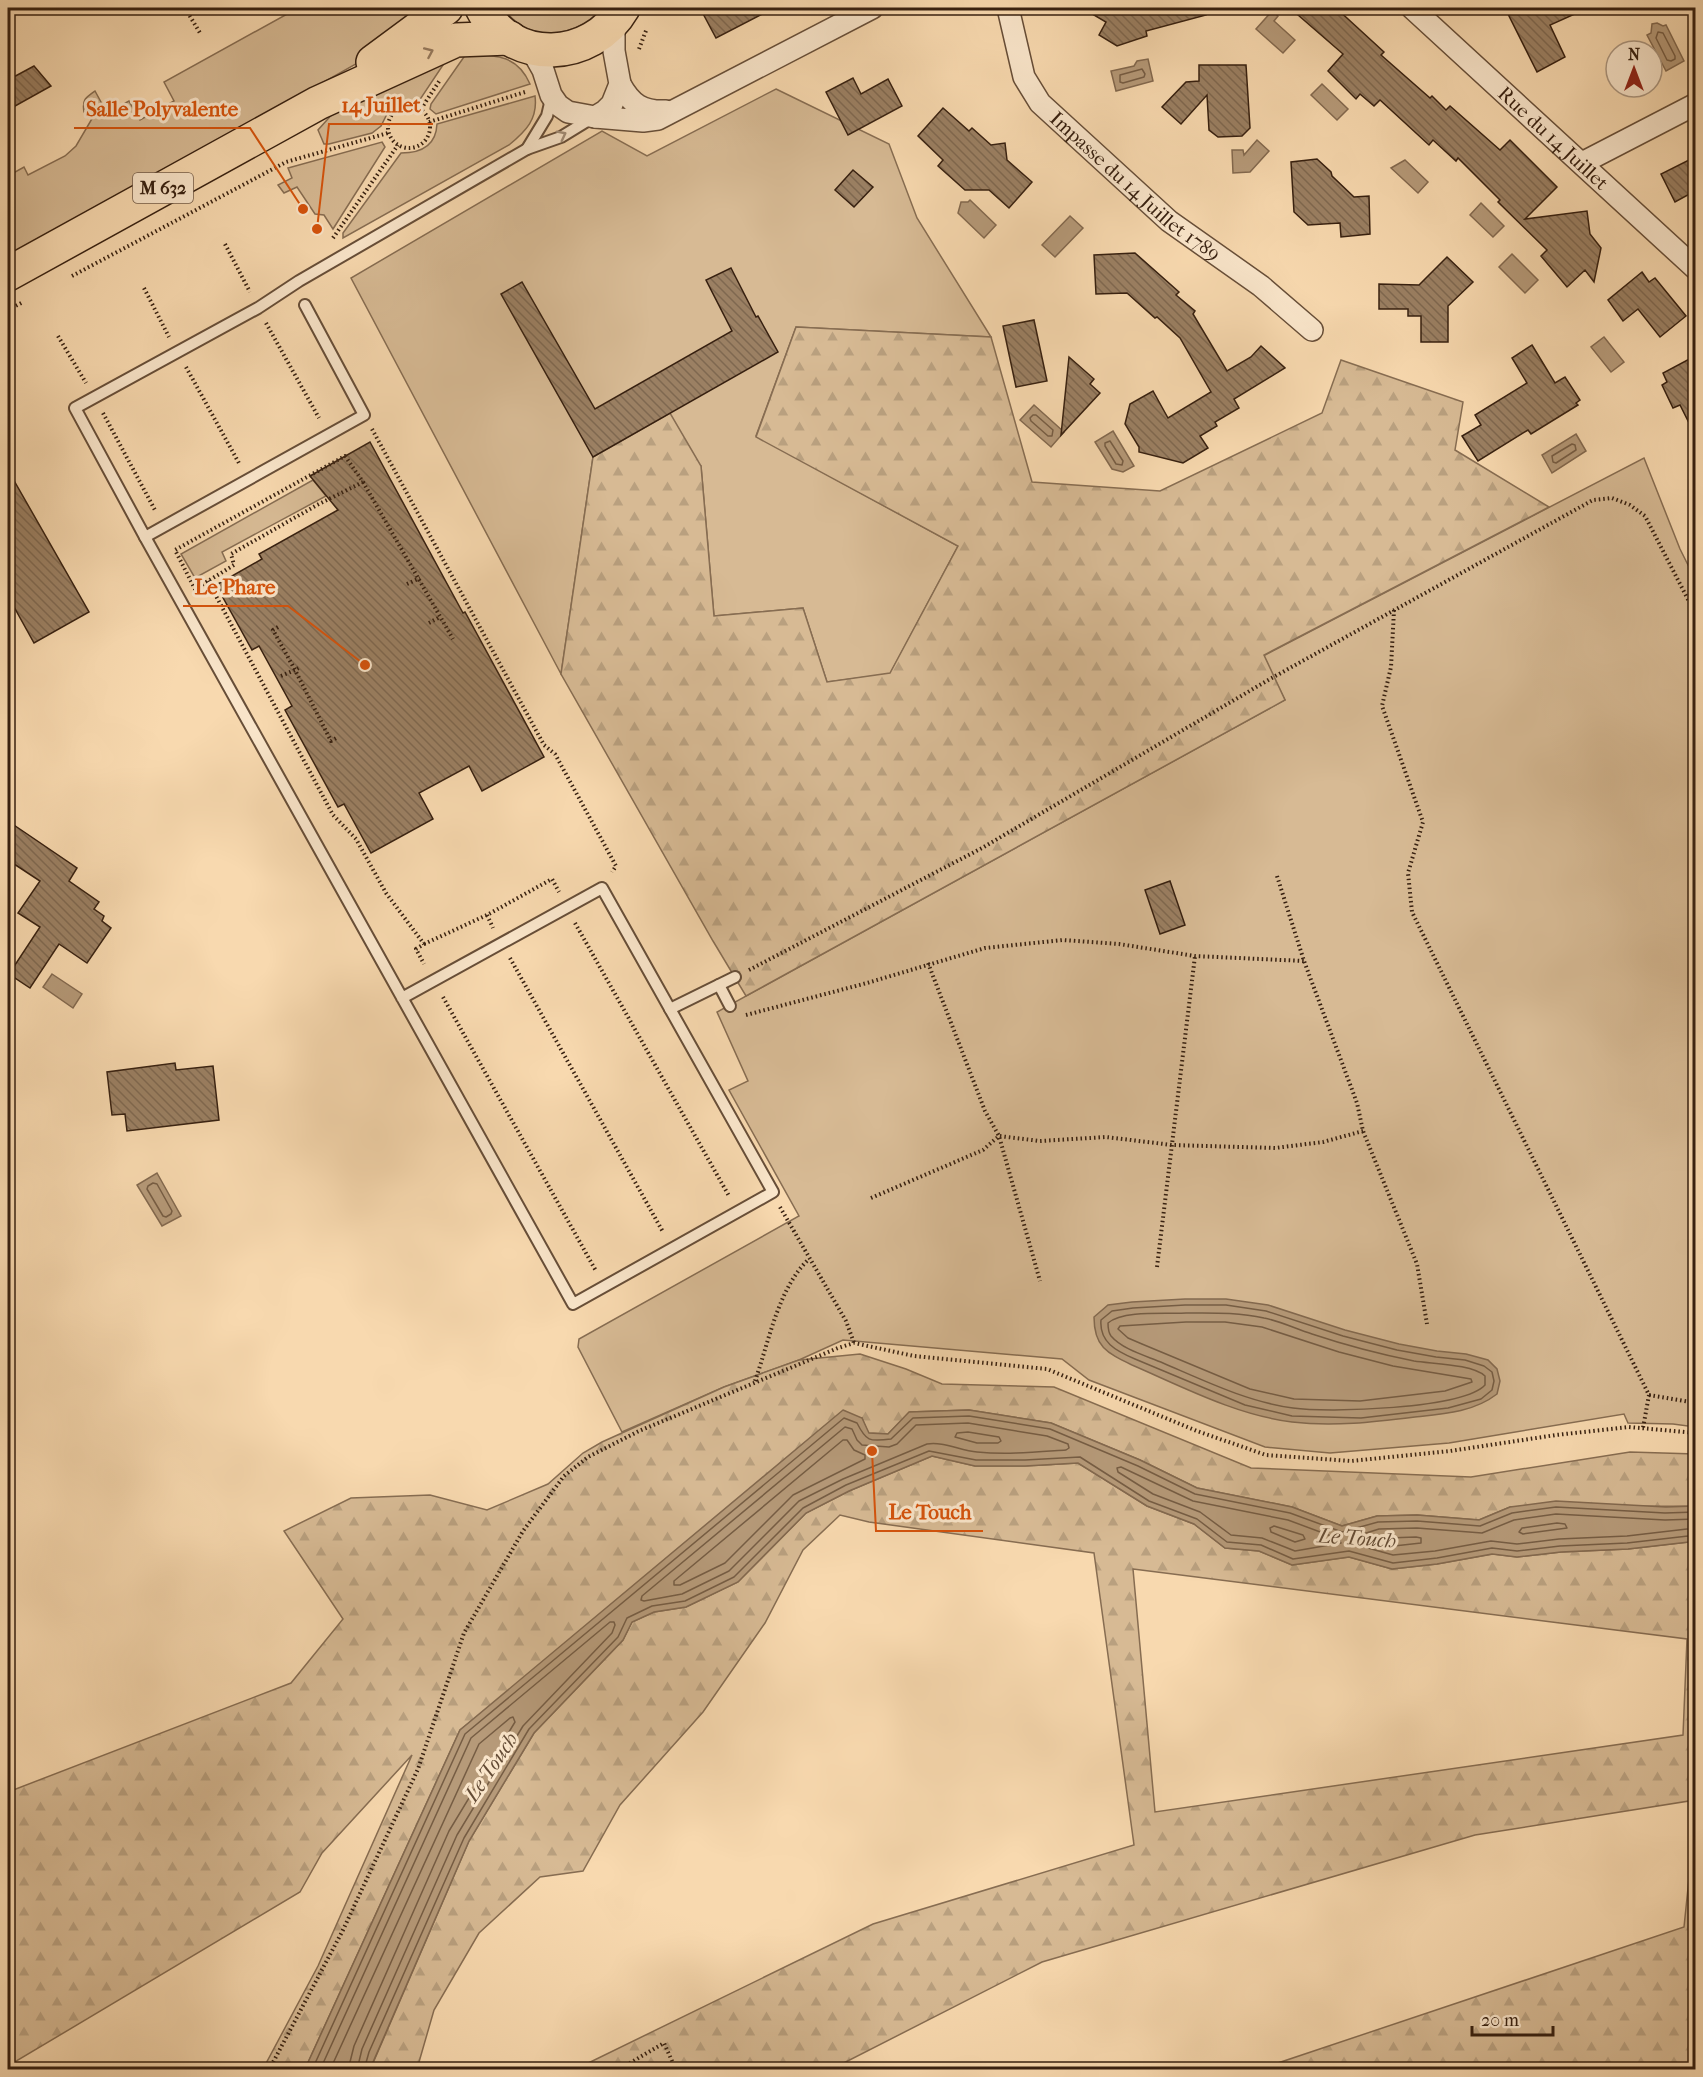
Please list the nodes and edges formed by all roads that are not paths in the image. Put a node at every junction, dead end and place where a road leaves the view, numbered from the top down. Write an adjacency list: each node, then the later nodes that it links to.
1 (446, 8): 10 (main road, M 632)
2 (482, 8): 7 (main road)
3 (872, 8): 12 (street)
4 (1008, 8): 19 (street, Impasse du 14 Juillet 1789)
5 (1412, 8): 15 (street, Rue du 14 Juillet)
6 (618, 14): 7 (main road); 8 (street)
7 (520, 43): 9 (street); 10 (main road, M 632, one-way to 7)
8 (620, 84): 12 (street); 13 (street)
9 (551, 94): 13 (street); 14 (lane)
10 (318, 103): 17 (main road, M 632)
11 (1695, 104): 15 (street)
12 (675, 111): 13 (street)
13 (595, 117): 14 (lane, one-way to 13)
14 (527, 149): 20 (lane)
15 (1582, 163): 16 (street, Rue du 14 Juillet)
16 (1695, 269)
17 (8, 274)
18 (305, 305): 20 (lane)
19 (1312, 330)
20 (145, 537): 23 (lane)
21 (735, 977): 22 (lane)
22 (719, 985): 24 (lane); 25 (lane)
23 (402, 998): 25 (lane); 25 (lane)
24 (730, 1006)
25 (670, 1009)

